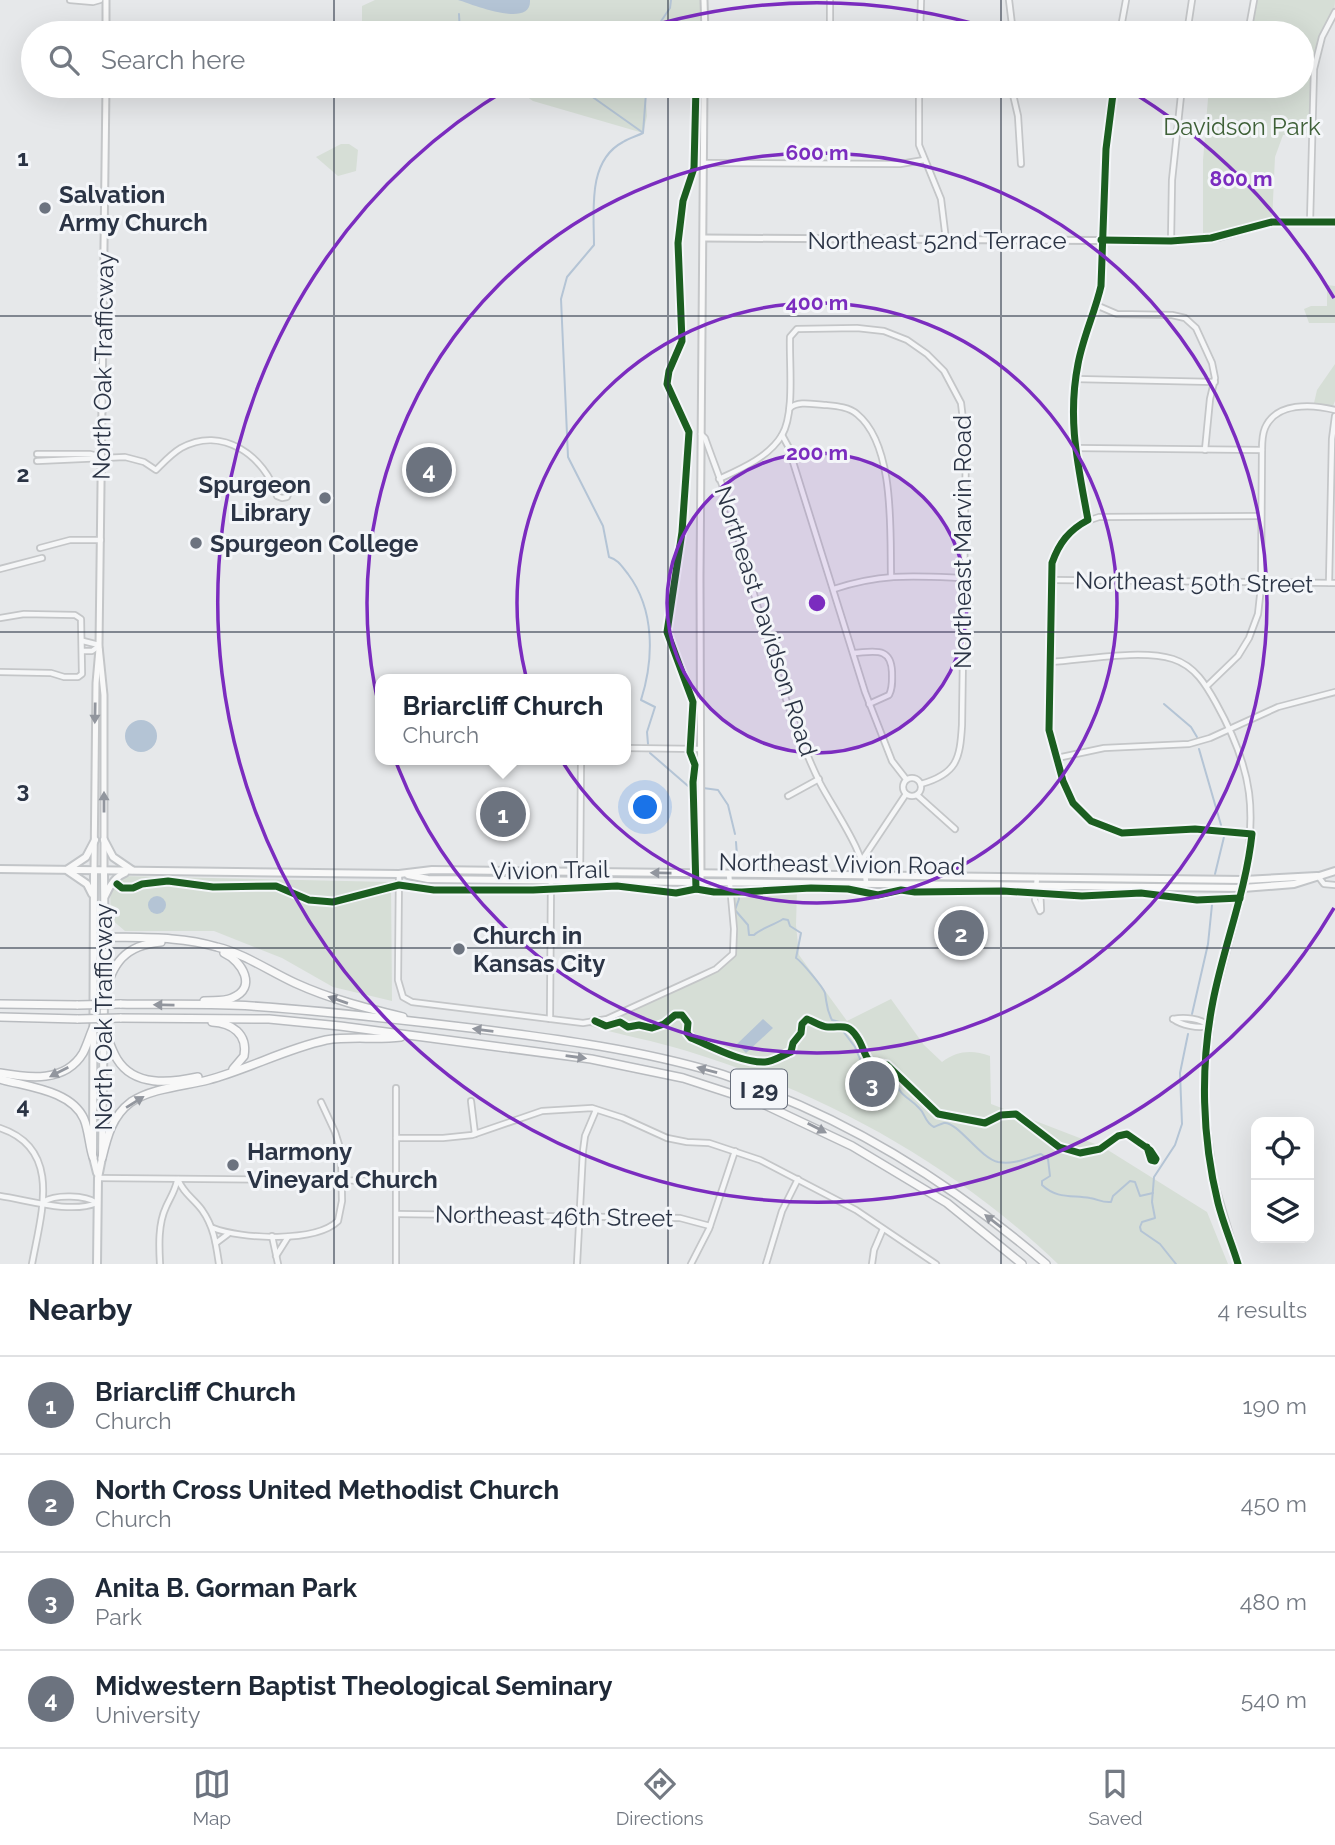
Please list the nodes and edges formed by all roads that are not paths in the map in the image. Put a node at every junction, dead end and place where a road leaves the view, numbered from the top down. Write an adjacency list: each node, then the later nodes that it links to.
1 (70, 0): 2 (street)
2 (100, 0)
3 (106, 0): 12 (street)
4 (704, 0): 13 (street)
5 (830, 0): 14 (street)
6 (921, 0): 15 (street)
7 (1009, 0): 16 (street)
8 (1126, 0): 17 (street)
9 (1192, 0): 18 (street)
10 (1254, 0): 19 (street)
11 (1335, 12): 20 (street)
12 (106, 21)
13 (705, 21)
14 (830, 21)
15 (920, 21)
16 (1012, 21)
17 (1123, 21)
18 (1189, 21)
19 (1250, 21)
20 (1314, 69)
21 (106, 98): 49 (street, North Oak Trafficway)
22 (704, 98): 29 (street)
23 (919, 98): 28 (street)
24 (1014, 98): 30 (street)
25 (1112, 98): 35 (street)
26 (1181, 98): 36 (street)
27 (1313, 98): 31 (street)
28 (924, 160): 29 (street); 34 (street)
29 (704, 163): 33 (street)
30 (1021, 164)
31 (1310, 222): 32 (street, Northeast 52nd Terrace); 36 (street, Northeast 52nd Terrace)
32 (1335, 222)
33 (704, 238): 34 (street, Northeast 52nd Terrace); 43 (street)
34 (946, 240): 35 (street, Northeast 52nd Terrace)
35 (1101, 240): 36 (street, Northeast 52nd Terrace); 37 (street)
36 (1171, 241)
37 (1096, 305): 38 (street); 39 (street)
38 (1075, 379): 39 (street); 45 (street)
39 (1215, 382): 46 (street)
40 (1335, 410): 47 (street)
41 (788, 412): 44 (street); 59 (street); 60 (street, Northeast Marvin Road)
42 (1335, 416): 63 (street)
43 (701, 434): 51 (street, Northeast Davidson Road); 77 (street)
44 (782, 435): 51 (street); 64 (street)
45 (1075, 448): 46 (street); 54 (street)
46 (1205, 450): 47 (street)
47 (1262, 450): 53 (street)
48 (37, 454): 49 (street)
49 (102, 458): 50 (street); 52 (street); 55 (street, North Oak Trafficway)
50 (37, 461)
51 (719, 479): 80 (street, Northeast Davidson Road)
52 (275, 485)
53 (1261, 516): 54 (street); 62 (street)
54 (1088, 520): 61 (street)
55 (101, 540): 56 (street); 67 (street, North Oak Trafficway)
56 (40, 548)
57 (42, 558): 58 (street)
58 (0, 569)
59 (891, 575): 60 (street); 64 (street)
60 (964, 578): 82 (street, Northeast Marvin Road)
61 (1053, 580): 62 (street, Northeast 50th Street); 70 (street)
62 (1261, 582): 63 (street, Northeast 50th Street); 72 (street)
63 (1332, 583)
64 (834, 589): 69 (street)
65 (0, 618): 66 (street)
66 (83, 642): 67 (street); 68 (street)
67 (99, 646): 68 (street); 88 (street, North Oak Trafficway, one-way to 88); 89 (street, North Oak Trafficway, one-way to 67)
68 (83, 650): 71 (street)
69 (854, 653): 74 (street); 74 (street)
70 (1051, 662): 72 (street); 78 (street)
71 (0, 672)
72 (1207, 686): 75 (street)
73 (1335, 692): 75 (street)
74 (869, 704): 81 (street)
75 (1230, 728): 78 (street); 87 (street)
76 (631, 748): 77 (street)
77 (699, 749): 97 (street)
78 (1056, 758): 87 (street)
79 (581, 765): 101 (street)
80 (819, 779): 85 (street); 90 (street, Northeast Davidson Road)
81 (906, 779): 82 (street); 83 (street)
82 (921, 784): 84 (street)
83 (906, 794): 84 (street); 90 (street)
84 (917, 795): 86 (street)
85 (788, 796)
86 (955, 829)
87 (1252, 834): 106 (street)
88 (95, 841): 92 (main road); 93 (street, North Oak Trafficway)
89 (104, 841): 94 (street, North Oak Trafficway); 95 (main road)
90 (862, 860): 100 (street, Northeast Davidson Road)
91 (0, 869): 92 (main road, Northeast Vivion Road)
92 (66, 870): 93 (main road, Northeast Vivion Road); 114 (main road)
93 (94, 870): 94 (main road, Northeast Vivion Road); 114 (main road, North Oak Trafficway); 117 (main road)
94 (104, 870): 95 (main road, Northeast Vivion Road); 115 (main road, North Oak Trafficway)
95 (134, 871): 98 (main road, Northeast Vivion Road); 115 (main road)
96 (1335, 871): 102 (main road, Northeast Vivion Road)
97 (701, 873): 99 (main road, Northeast Vivion Road); 101 (main road, Northeast Vivion Road, one-way to 101); 107 (street)
98 (399, 874): 101 (main road, Northeast Vivion Road); 105 (main road, Northeast Vivion Road); 123 (street)
99 (729, 874): 100 (main road, Northeast Vivion Road); 108 (street)
100 (866, 875): 103 (main road, Northeast Vivion Road); 109 (street, Northeast Davidson Road)
101 (580, 876): 105 (main road, Northeast Vivion Road); 107 (main road, Northeast Vivion Road)
102 (1317, 876): 106 (main road, Northeast Vivion Road); 111 (street); 113 (main road, Northeast Vivion Road)
103 (996, 877): 104 (main road, Northeast Vivion Road); 110 (main road)
104 (1037, 877): 106 (main road, Northeast Vivion Road); 112 (street)
105 (551, 880): 123 (street)
106 (1244, 880): 113 (street)
107 (701, 882): 108 (main road, Northeast Vivion Road)
108 (729, 882): 109 (main road, Northeast Vivion Road); 123 (street)
109 (866, 884): 110 (main road, Northeast Vivion Road)
110 (987, 885): 112 (main road, Northeast Vivion Road)
111 (1335, 885)
112 (1037, 886): 113 (main road, Northeast Vivion Road)
113 (1243, 888): 126 (street)
114 (94, 899): 125 (main road, North Oak Trafficway)
115 (104, 899): 116 (main road, North Oak Trafficway)
116 (104, 937): 117 (main road, North Oak Trafficway); 124 (highway, one-way to 116)
117 (105, 976): 118 (main road, North Oak Trafficway)
118 (104, 997): 120 (highway); 127 (main road, North Oak Trafficway)
119 (0, 1004): 120 (highway, I 29, one-way to 119, bridge)
120 (190, 1005): 124 (highway, I 29)
121 (177, 1017): 122 (highway, I 29, bridge); 127 (highway); 128 (highway, I 29)
122 (2, 1018)
123 (550, 1019)
124 (428, 1023): 174 (highway, I 29, one-way to 124)
125 (94, 1026): 129 (highway, one-way to 129); 139 (main road, North Oak Trafficway)
126 (1209, 1026): 126 (street); 175 (street)
127 (104, 1028): 139 (main road, North Oak Trafficway)
128 (411, 1036): 139 (highway, one-way to 128); 159 (highway, I 29, one-way to 159)
129 (0, 1073)
130 (0, 1079): 139 (highway)
131 (396, 1088): 137 (street)
132 (471, 1101): 136 (street)
133 (321, 1102): 143 (street)
134 (596, 1109): 136 (street); 138 (street); 151 (street)
135 (0, 1128): 148 (street)
136 (475, 1134): 137 (street)
137 (397, 1138): 144 (street)
138 (735, 1151): 142 (street); 152 (street)
139 (98, 1158): 140 (main road, North Oak Trafficway)
140 (97, 1178): 141 (street); 149 (main road, North Oak Trafficway)
141 (178, 1179): 143 (street); 145 (street); 146 (street)
142 (798, 1179): 154 (street); 169 (street)
143 (342, 1180): 144 (street); 157 (street)
144 (397, 1181): 150 (street)
145 (174, 1191): 146 (street); 163 (street)
146 (183, 1191): 153 (street)
147 (0, 1196): 148 (street)
148 (43, 1203): 149 (street); 161 (street)
149 (97, 1203): 162 (main road, North Oak Trafficway)
150 (397, 1214): 151 (street, Northeast 46th Street); 166 (street)
151 (578, 1215): 152 (street, Northeast 46th Street); 167 (street)
152 (710, 1226): 168 (street)
153 (213, 1228): 155 (street); 158 (street)
154 (883, 1228): 170 (street); 171 (street)
155 (228, 1234): 156 (street); 158 (street)
156 (272, 1236): 157 (street); 160 (street)
157 (289, 1236): 160 (street)
158 (216, 1243): 164 (street)
159 (998, 1245): 172 (highway); 173 (highway, I 29)
160 (276, 1257): 165 (street)
161 (32, 1264)
162 (97, 1264)
163 (160, 1264)
164 (219, 1264)
165 (278, 1264)
166 (396, 1264)
167 (577, 1264)
168 (691, 1264)
169 (766, 1264)
170 (872, 1264)
171 (936, 1264)
172 (1014, 1264)
173 (1022, 1264)
174 (1046, 1264)
175 (1238, 1264)

